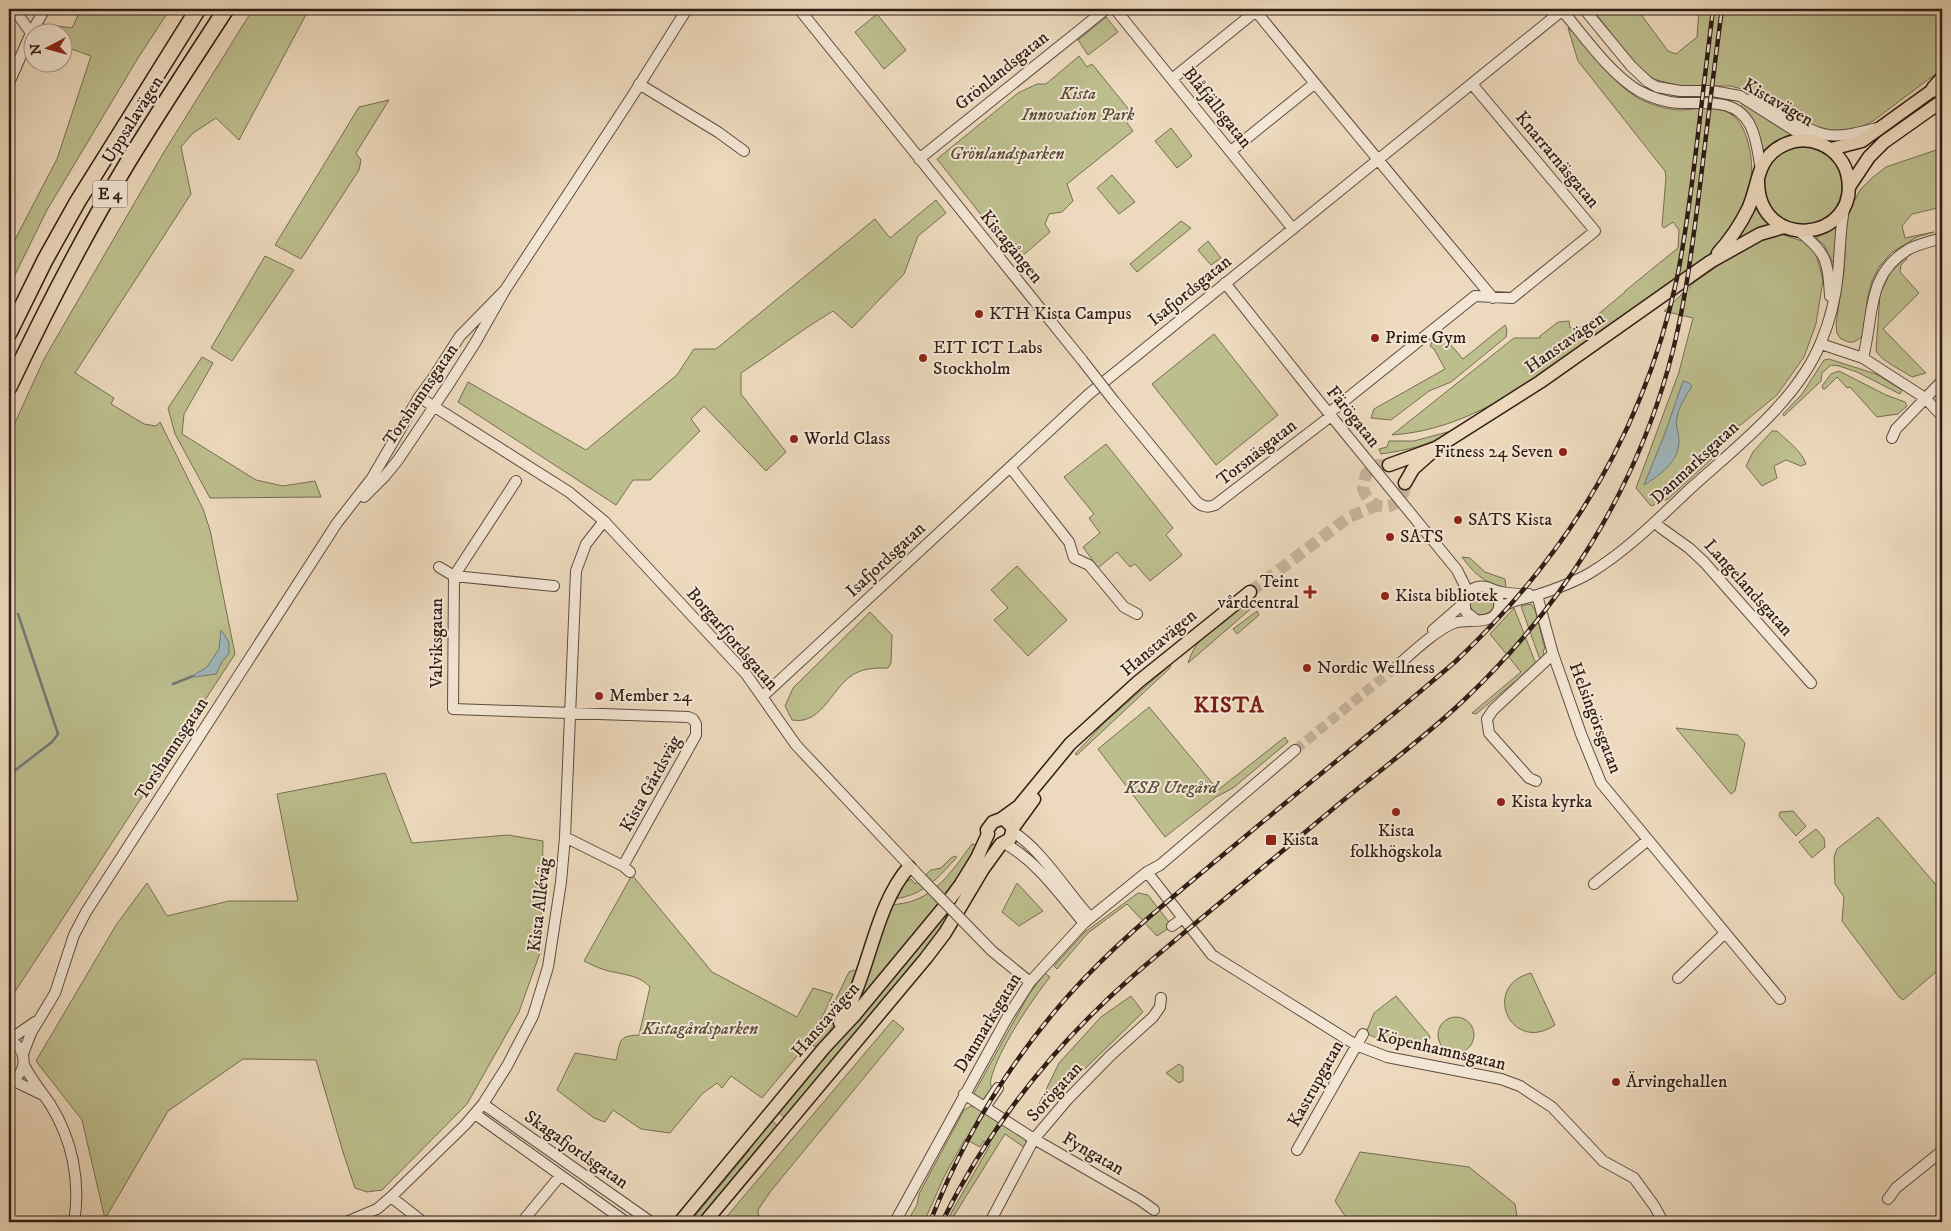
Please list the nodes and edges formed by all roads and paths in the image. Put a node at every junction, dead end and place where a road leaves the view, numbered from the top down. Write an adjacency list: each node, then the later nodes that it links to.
1 (14, 9): 12 (street)
2 (45, 9): 13 (street)
3 (198, 9): 41 (highway, Uppsalavägen / E 4)
4 (226, 9): 45 (highway, Uppsalavägen / E 4)
5 (687, 9): 17 (street, Torshamnsgatan)
6 (799, 9): 27 (street, Kistagången)
7 (1106, 9): 27 (street, Grönlandsgatan)
8 (1115, 9): 15 (street, Blåfjällsgatan)
9 (1562, 9): 19 (street, Isafjordsgatan); 29 (street, Kistavägen)
10 (1584, 9): 21 (street, Kistavägen)
11 (1255, 10): 15 (street); 18 (street)
12 (23, 22)
13 (37, 22)
14 (22, 53): 16 (street)
15 (1172, 79): 26 (street, Blåfjällsgatan)
16 (9, 83)
17 (639, 84): 25 (street); 38 (street, Torshamnsgatan)
18 (1314, 84): 26 (street); 28 (street)
19 (1472, 84): 28 (street, Isafjordsgatan); 39 (street, Knarrarnäsgatan)
20 (1940, 88): 22 (main road); 30 (main road)
21 (1740, 96): 22 (street); 23 (street, Kistavägen)
22 (1881, 128): 24 (main road)
23 (1811, 141): 24 (main road, Hanstavägen); 29 (main road, Hanstavägen)
24 (1831, 149): 30 (main road)
25 (744, 151)
26 (1231, 152): 33 (street, Blåfjällsgatan)
27 (919, 159): 55 (street, Kistagången, bridge)
28 (1379, 160): 33 (street, Isafjordsgatan); 39 (street)
29 (1760, 175): 32 (main road); 36 (main road, Hanstavägen)
30 (1849, 187): 31 (main road)
31 (1845, 204): 34 (main road); 40 (street, Danmarksgatan)
32 (1784, 227): 34 (main road); 36 (main road, Hanstavägen)
33 (1293, 229): 37 (street, Isafjordsgatan)
34 (1800, 232): 40 (street, Danmarksgatan)
35 (1942, 238): 43 (street)
36 (1710, 262): 52 (main road, Hanstavägen)
37 (1226, 283): 49 (street, Färögatan); 53 (street, Isafjordsgatan)
38 (505, 290): 46 (street, Torshamnsgatan); 48 (street, Torshamnsgatan)
39 (1493, 298): 49 (street, Knarrarnäsgatan)
40 (1830, 312): 42 (street, Danmarksgatan)
41 (9, 333)
42 (1821, 344): 43 (street); 58 (street, Danmarksgatan)
43 (1863, 358): 47 (street)
44 (1942, 381): 47 (street)
45 (9, 387)
46 (419, 396): 48 (street, Borgarfjordsgatan); 56 (street, Torshamnsgatan)
47 (1925, 398): 50 (street); 51 (street)
48 (434, 406): 56 (street, Torshamnsgatan); 57 (street, Borgarfjordsgatan)
49 (1330, 415): 55 (street, Torsnäsgatan); 60 (street, Färögatan)
50 (1942, 416)
51 (1892, 438)
52 (1436, 448): 52 (main road, Hanstavägen)
53 (1010, 467): 69 (street); 75 (street, Isafjordsgatan)
54 (516, 481): 61 (street)
55 (1200, 505)
56 (351, 506): 97 (street, Torshamnsgatan)
57 (604, 521): 75 (street, Borgarfjordsgatan); 76 (street, Kista Alléväg)
58 (1655, 522): 66 (street, Danmarksgatan); 74 (street, Langelandsgatan)
59 (439, 566): 61 (street)
60 (1457, 570): 63 (street, Färögatan); 67 (street, Färögatan)
61 (454, 576): 62 (street); 76 (street, Valviksgatan)
62 (554, 586)
63 (1483, 586): 64 (street, Danmarksgatan); 67 (street, Danmarksgatan)
64 (1494, 591): 66 (street, Danmarksgatan); 68 (street)
65 (1250, 592): 77 (main road, Hanstavägen)
66 (1537, 595): 68 (street, Danmarksgatan); 72 (street, Helsingörsgatan)
67 (1465, 599): 70 (street); 71 (street, Danmarksgatan)
68 (1499, 608): 70 (street, Danmarksgatan)
69 (1137, 614)
70 (1475, 620): 71 (street, Danmarksgatan)
71 (1422, 644): 73 (street, Danmarksgatan)
72 (1553, 654): 79 (street); 84 (street, Helsingörsgatan)
73 (1398, 665)
74 (1811, 683)
75 (763, 696): 86 (street, Borgarfjordsgatan)
76 (570, 714): 83 (street, Kista Alléväg); 83 (street, Kista Gårdsväg)
77 (1093, 725): 80 (main road, Hanstavägen); 81 (main road, Hanstavägen)
78 (1295, 750): 87 (street, Danmarksgatan)
79 (1536, 781)
80 (1001, 819): 81 (main road); 82 (main road, Hanstavägen)
81 (1013, 830): 85 (main road, Hanstavägen); 90 (street)
82 (988, 834): 85 (main road); 101 (main road, Hanstavägen)
83 (565, 837): 107 (street, Kista Alléväg)
84 (1648, 840): 88 (street); 92 (street, Helsingörsgatan)
85 (1003, 844): 90 (street); 111 (main road, Hanstavägen)
86 (909, 867): 94 (street, Borgarfjordsgatan, bridge); 101 (main road)
87 (1147, 872): 89 (street, Köpenhamnsgatan); 90 (street, Danmarksgatan)
88 (1594, 884)
89 (1184, 918): 91 (street); 100 (street, Köpenhamnsgatan)
90 (1087, 920): 94 (street, Danmarksgatan)
91 (1172, 926)
92 (1725, 933): 93 (street); 96 (street, Helsingörsgatan)
93 (1678, 978)
94 (1030, 982): 105 (street, Danmarksgatan)
95 (1161, 998): 112 (street, Sorögatan)
96 (1780, 999)
97 (39, 1018): 99 (street, Torshamnsgatan); 102 (street, Torshamnsgatan)
98 (1363, 1034): 100 (street, Kastrupgatan)
99 (9, 1040): 102 (street)
100 (1356, 1045): 113 (street, Kastrupgatan); 129 (street, Köpenhamnsgatan)
101 (824, 1048): 109 (main road, Hanstavägen)
102 (23, 1060): 103 (street, Torshamnsgatan); 106 (street)
103 (10, 1081): 106 (street)
104 (998, 1088): 108 (street)
105 (964, 1094): 108 (street, Fyngatan); 127 (street, Danmarksgatan)
106 (43, 1095): 119 (street)
107 (483, 1104): 110 (street, Kista Alléväg); 124 (street, Skagafjordsgatan)
108 (985, 1107): 112 (street, Fyngatan)
109 (771, 1113): 111 (main road); 125 (main road, Hanstavägen)
110 (475, 1114): 115 (street, Skagafjordsgatan); 116 (street, Kista Alléväg)
111 (786, 1125): 126 (main road, Hanstavägen)
112 (1034, 1139): 118 (street, Fyngatan); 128 (street, Sorögatan)
113 (1297, 1150)
114 (1942, 1151): 117 (street)
115 (560, 1176): 122 (street); 123 (street, Skagafjordsgatan)
116 (391, 1197): 120 (street, Kista Alléväg); 121 (street)
117 (1888, 1199)
118 (1154, 1210)
119 (74, 1222)
120 (346, 1222)
121 (424, 1222)
122 (522, 1222)
123 (626, 1222)
124 (651, 1222)
125 (680, 1222)
126 (705, 1222)
127 (895, 1222)
128 (990, 1222)
129 (1663, 1222)

